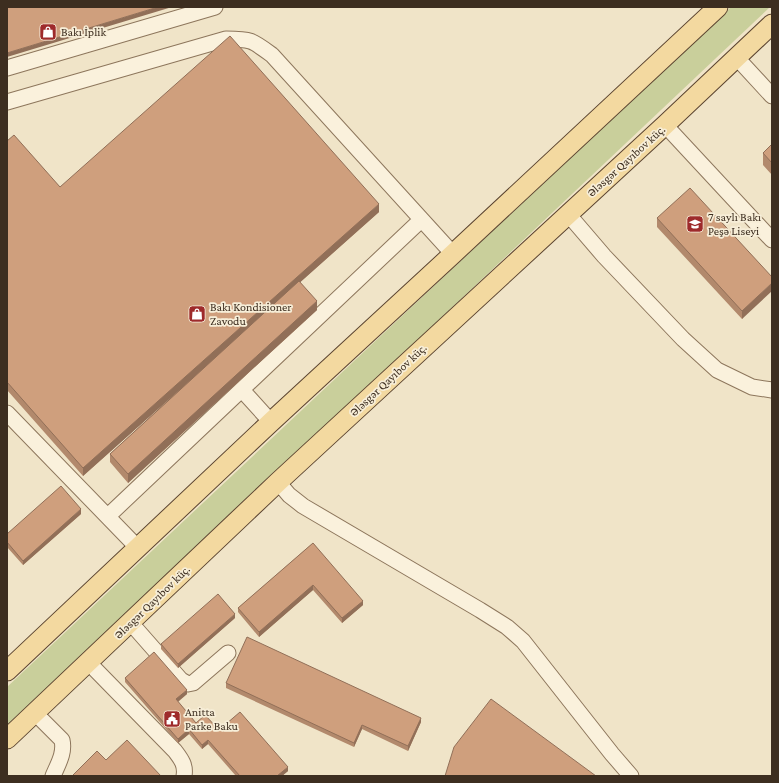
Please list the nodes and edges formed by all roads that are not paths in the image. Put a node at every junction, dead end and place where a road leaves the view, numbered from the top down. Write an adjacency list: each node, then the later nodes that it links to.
1 (215, 7): 5 (street)
2 (718, 7): 12 (main road)
3 (772, 24): 4 (main road, Ələsgər Qayıbov küç.)
4 (737, 58): 6 (street); 8 (main road, Ələsgər Qayıbov küç.)
5 (7, 68)
6 (772, 96)
7 (7, 102): 10 (street)
8 (665, 125): 9 (main road, Ələsgər Qayıbov küç.); 11 (street)
9 (568, 214): 14 (street); 17 (main road, Ələsgər Qayıbov küç.)
10 (422, 220): 12 (street); 13 (street)
11 (772, 240)
12 (454, 254): 16 (main road)
13 (242, 390): 16 (street); 18 (street)
14 (772, 390)
15 (7, 413): 18 (street)
16 (271, 422): 19 (main road)
17 (278, 482): 20 (main road, Ələsgər Qayıbov küç.); 28 (street)
18 (108, 516): 19 (street)
19 (138, 548): 23 (main road)
20 (130, 622): 21 (street); 22 (main road, Ələsgər Qayıbov küç.)
21 (228, 653)
22 (88, 662): 24 (main road, Ələsgər Qayıbov küç.); 27 (street)
23 (7, 671)
24 (35, 713): 25 (main road, Ələsgər Qayıbov küç.); 26 (street)
25 (7, 739)
26 (53, 776)
27 (184, 776)
28 (631, 776)

